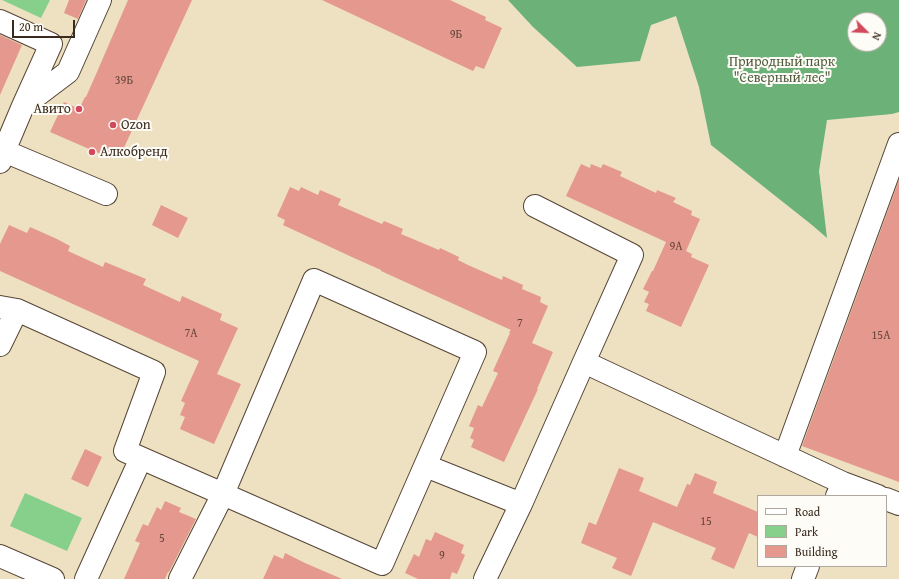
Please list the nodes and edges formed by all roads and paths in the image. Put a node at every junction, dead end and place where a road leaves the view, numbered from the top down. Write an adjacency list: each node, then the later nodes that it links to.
1 (100, 0): 3 (lane)
2 (0, 21): 3 (lane)
3 (23, 106): 5 (lane)
4 (899, 144): 11 (lane)
5 (2, 156): 6 (lane)
6 (106, 194)
7 (535, 206): 10 (lane)
8 (8, 308): 9 (lane); 12 (lane)
9 (0, 346)
10 (584, 362): 11 (lane); 18 (lane)
11 (785, 456): 14 (lane)
12 (141, 458): 15 (lane); 23 (lane)
13 (426, 466): 15 (lane); 15 (lane); 18 (lane)
14 (840, 490): 16 (lane)
15 (223, 494): 24 (lane)
16 (872, 495)
17 (887, 499): 19 (lane)
18 (521, 504): 25 (lane)
19 (899, 504)
20 (0, 556): 22 (lane)
21 (808, 567): 26 (lane)
22 (53, 579)
23 (86, 579)
24 (180, 579)
25 (485, 579)
26 (803, 579)

